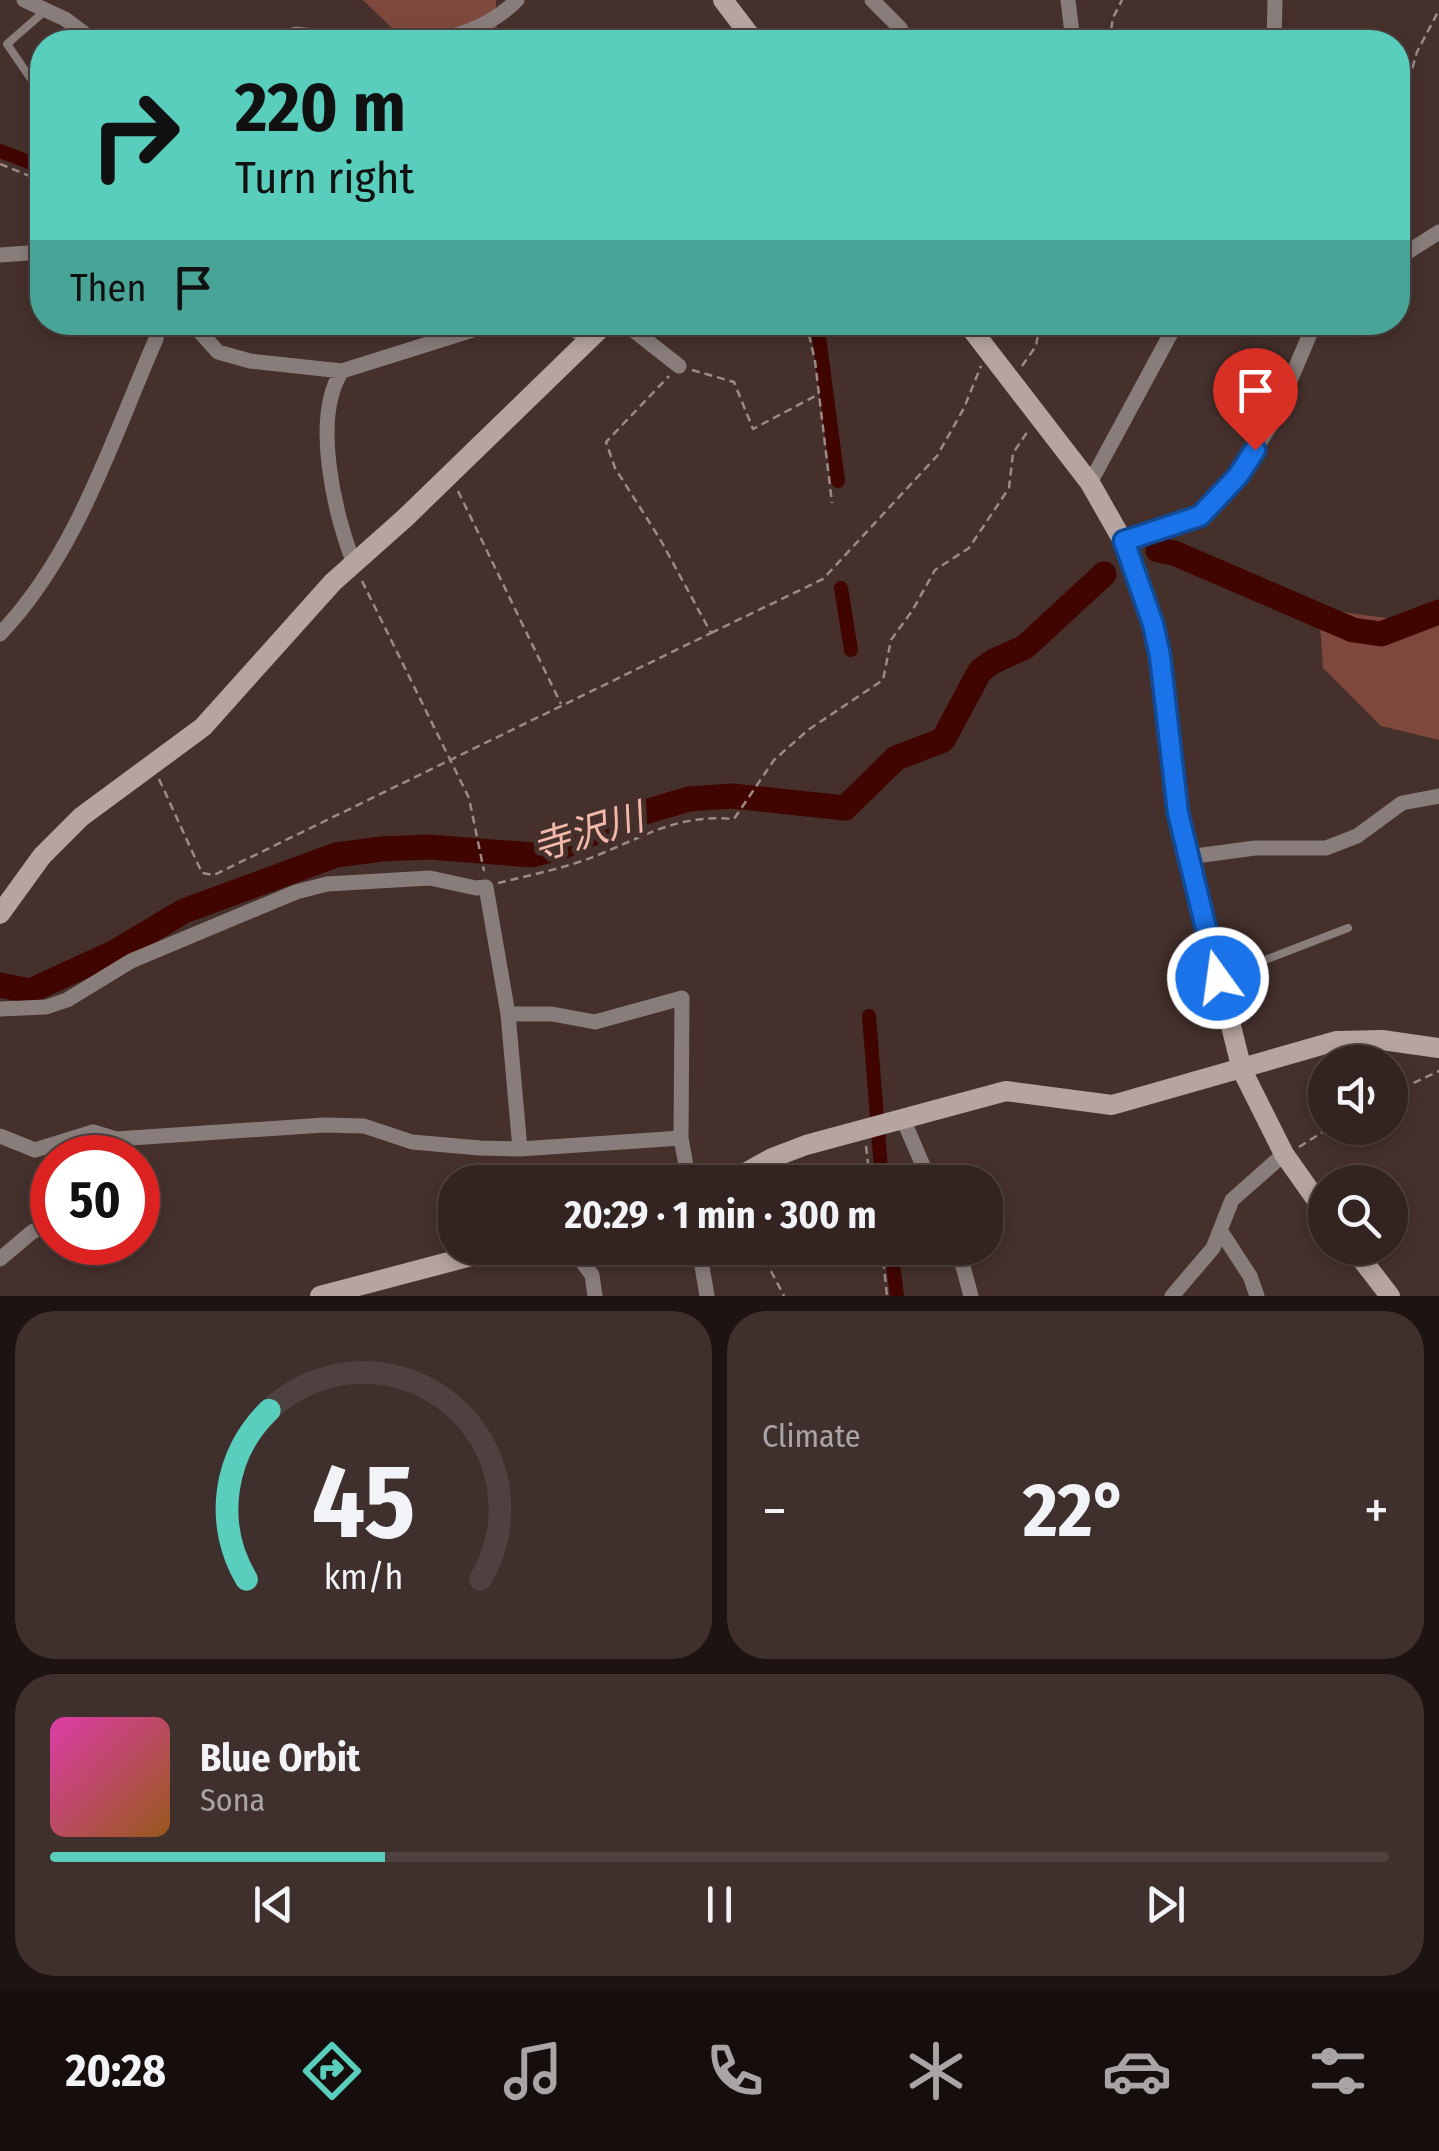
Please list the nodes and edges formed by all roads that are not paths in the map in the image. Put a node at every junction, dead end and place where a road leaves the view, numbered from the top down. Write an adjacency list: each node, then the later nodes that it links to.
1 (24, 0): 7 (street)
2 (518, 0): 9 (street)
3 (723, 0): 10 (street)
4 (872, 0): 11 (street)
5 (1068, 0): 12 (street)
6 (1275, 0): 13 (street)
7 (46, 10): 8 (street); 14 (lane)
8 (80, 30)
9 (473, 30)
10 (746, 30)
11 (901, 30)
12 (1072, 30)
13 (1274, 30)
14 (30, 77)
15 (1439, 232): 16 (street)
16 (1410, 250)
17 (30, 253): 18 (street)
18 (0, 255)
19 (157, 335): 34 (street)
20 (203, 335): 30 (street)
21 (457, 335): 30 (street)
22 (585, 335): 28 (street)
23 (592, 335): 28 (street)
24 (640, 335): 29 (street)
25 (976, 335): 31 (street)
26 (1170, 335): 31 (street)
27 (1310, 335): 32 (street)
28 (590, 337): 33 (street)
29 (679, 366)
30 (342, 371): 33 (street)
31 (1090, 483): 32 (street)
32 (1124, 541): 36 (street)
33 (354, 564): 37 (street)
34 (0, 634)
35 (1439, 796): 36 (street)
36 (1188, 857): 39 (street)
37 (0, 914)
38 (1348, 928): 39 (lane)
39 (1218, 978): 43 (street)
40 (0, 1009): 41 (street)
41 (508, 1014): 46 (street); 47 (street)
42 (1439, 1048): 43 (street)
43 (1242, 1070): 44 (street); 48 (street)
44 (880, 1126): 50 (street); 51 (street)
45 (0, 1136): 47 (street)
46 (681, 1138): 47 (street); 49 (street)
47 (520, 1150)
48 (1285, 1156): 52 (street); 53 (street)
49 (685, 1165)
50 (760, 1165)
51 (915, 1165)
52 (1308, 1188)
53 (1220, 1230): 65 (street); 66 (street)
54 (30, 1234): 55 (street)
55 (0, 1259)
56 (438, 1265): 61 (street)
57 (584, 1265): 62 (street)
58 (702, 1265): 63 (street)
59 (962, 1265): 64 (street)
60 (1365, 1265): 67 (street)
61 (320, 1296)
62 (595, 1296)
63 (707, 1296)
64 (970, 1296)
65 (1172, 1296)
66 (1257, 1296)
67 (1390, 1296)

